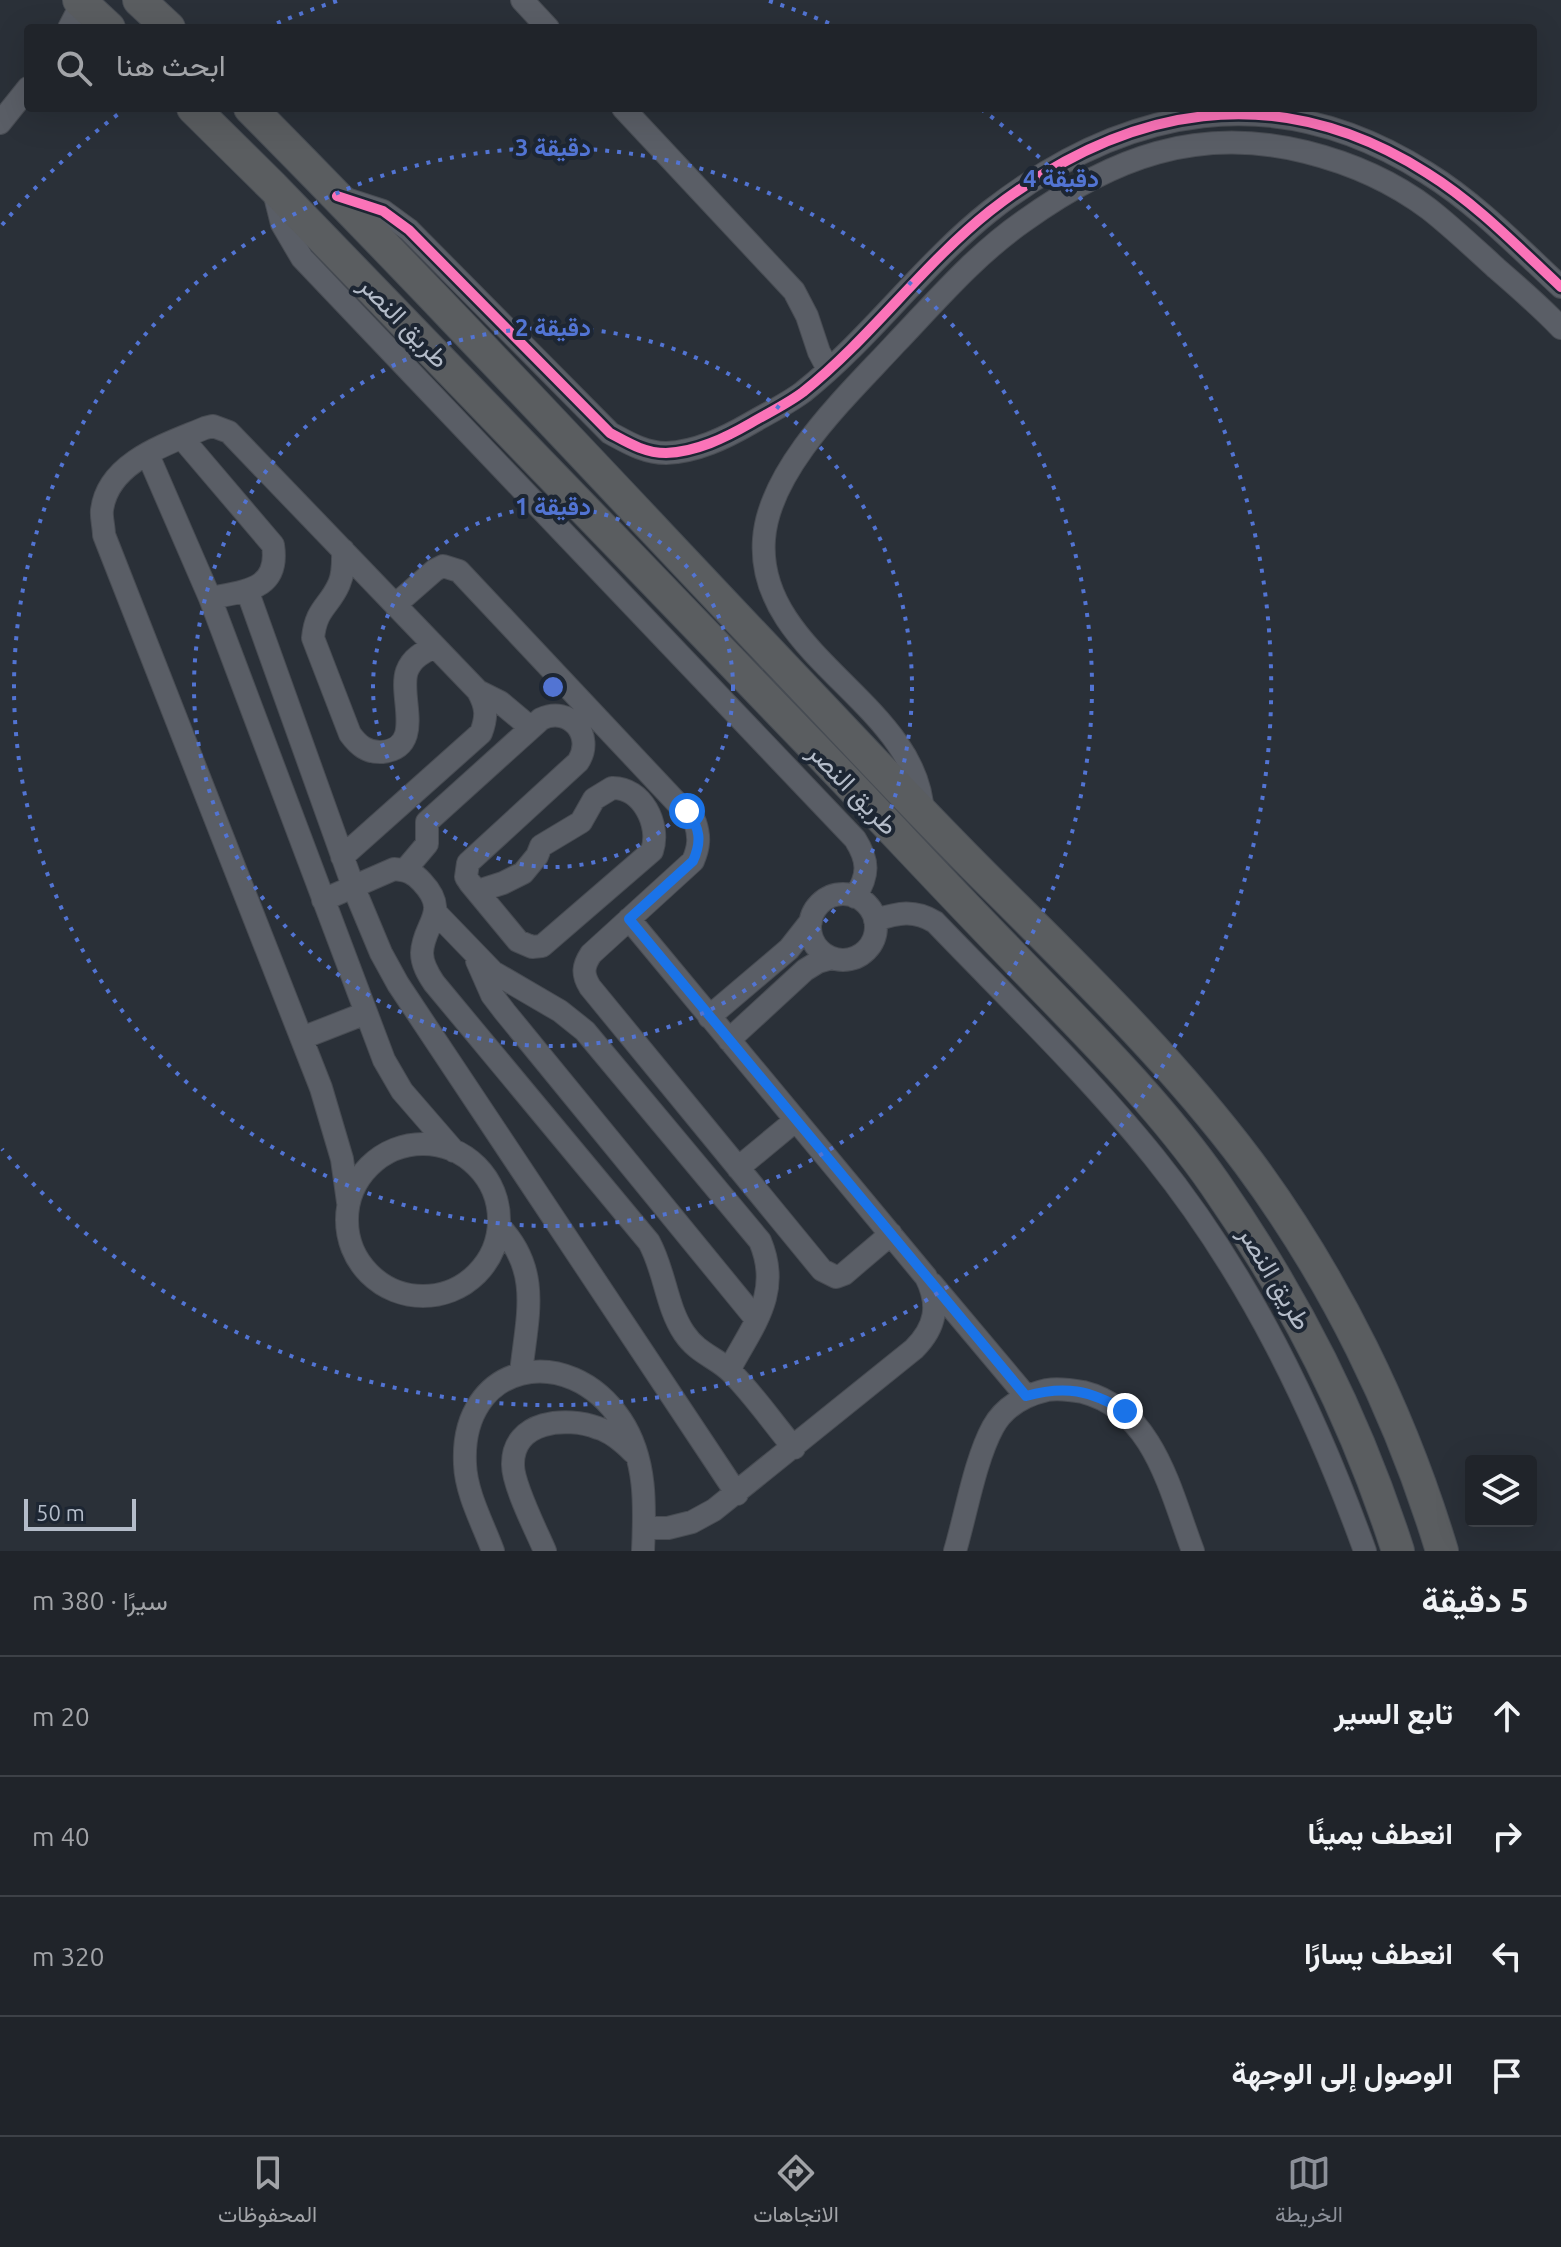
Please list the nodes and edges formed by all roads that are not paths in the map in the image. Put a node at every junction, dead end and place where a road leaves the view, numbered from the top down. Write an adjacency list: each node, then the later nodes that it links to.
1 (139, 0): 5 (highway)
2 (522, 0): 6 (street)
3 (76, 10): 4 (highway)
4 (102, 24)
5 (165, 24)
6 (544, 24)
7 (24, 93): 11 (street)
8 (197, 112): 12 (highway, طريق النصر)
9 (254, 112): 13 (highway, طريق النصر)
10 (627, 112): 18 (street)
11 (0, 123)
12 (273, 187): 39 (street); 74 (highway, طريق النصر)
13 (337, 196): 18 (street); 32 (highway, طريق النصر)
14 (1561, 287): 16 (street)
15 (1561, 328): 17 (street)
16 (856, 341): 17 (street); 18 (street)
17 (878, 363): 32 (street)
18 (828, 369)
19 (182, 438): 20 (street); 21 (street); 22 (street)
20 (148, 455): 23 (street); 49 (street)
21 (343, 550): 24 (street); 25 (street)
22 (247, 590): 23 (street); 26 (street)
23 (210, 598): 27 (street)
24 (395, 605): 25 (street); 42 (street)
25 (435, 647): 28 (street)
26 (276, 671): 27 (street); 29 (street)
27 (242, 684): 31 (street)
28 (478, 691): 30 (street); 35 (street)
29 (294, 722): 31 (street); 35 (street)
30 (531, 728): 33 (street); 36 (street)
31 (262, 736): 40 (street)
32 (923, 815): 75 (highway, طريق النصر)
33 (515, 820): 34 (street); 38 (street)
34 (541, 846): 38 (street); 38 (street)
35 (342, 857): 37 (street)
36 (405, 870): 37 (street); 41 (street)
37 (353, 886): 40 (street); 66 (street)
38 (478, 891)
39 (855, 897): 43 (street); 44 (street)
40 (323, 900): 47 (street)
41 (436, 913): 45 (street); 52 (street)
42 (629, 919): 48 (street); 55 (street)
43 (875, 920): 46 (street); 73 (street)
44 (811, 921): 46 (street); 48 (street)
45 (476, 956): 51 (street); 60 (street)
46 (832, 958): 50 (street)
47 (366, 1013): 49 (street); 54 (street)
48 (709, 1017): 50 (street)
49 (302, 1038): 56 (street)
50 (729, 1040): 53 (street)
51 (548, 1065): 52 (street); 60 (street)
52 (523, 1089): 61 (street)
53 (796, 1120): 55 (street); 58 (street)
54 (454, 1151): 56 (street); 57 (street)
55 (738, 1168): 58 (street)
56 (348, 1202): 57 (street)
57 (499, 1226): 62 (street)
58 (891, 1234): 59 (street)
59 (926, 1277): 63 (street); 64 (street)
60 (756, 1319): 61 (street)
61 (729, 1370): 64 (street)
62 (521, 1373): 65 (street); 68 (street)
63 (1026, 1396): 71 (street); 72 (street)
64 (794, 1448): 66 (street)
65 (637, 1456): 67 (street); 69 (street)
66 (737, 1494): 67 (street)
67 (644, 1528): 70 (street)
68 (493, 1551)
69 (545, 1551)
70 (643, 1551)
71 (955, 1551)
72 (1193, 1551)
73 (1365, 1551)
74 (1398, 1551)
75 (1442, 1551)

